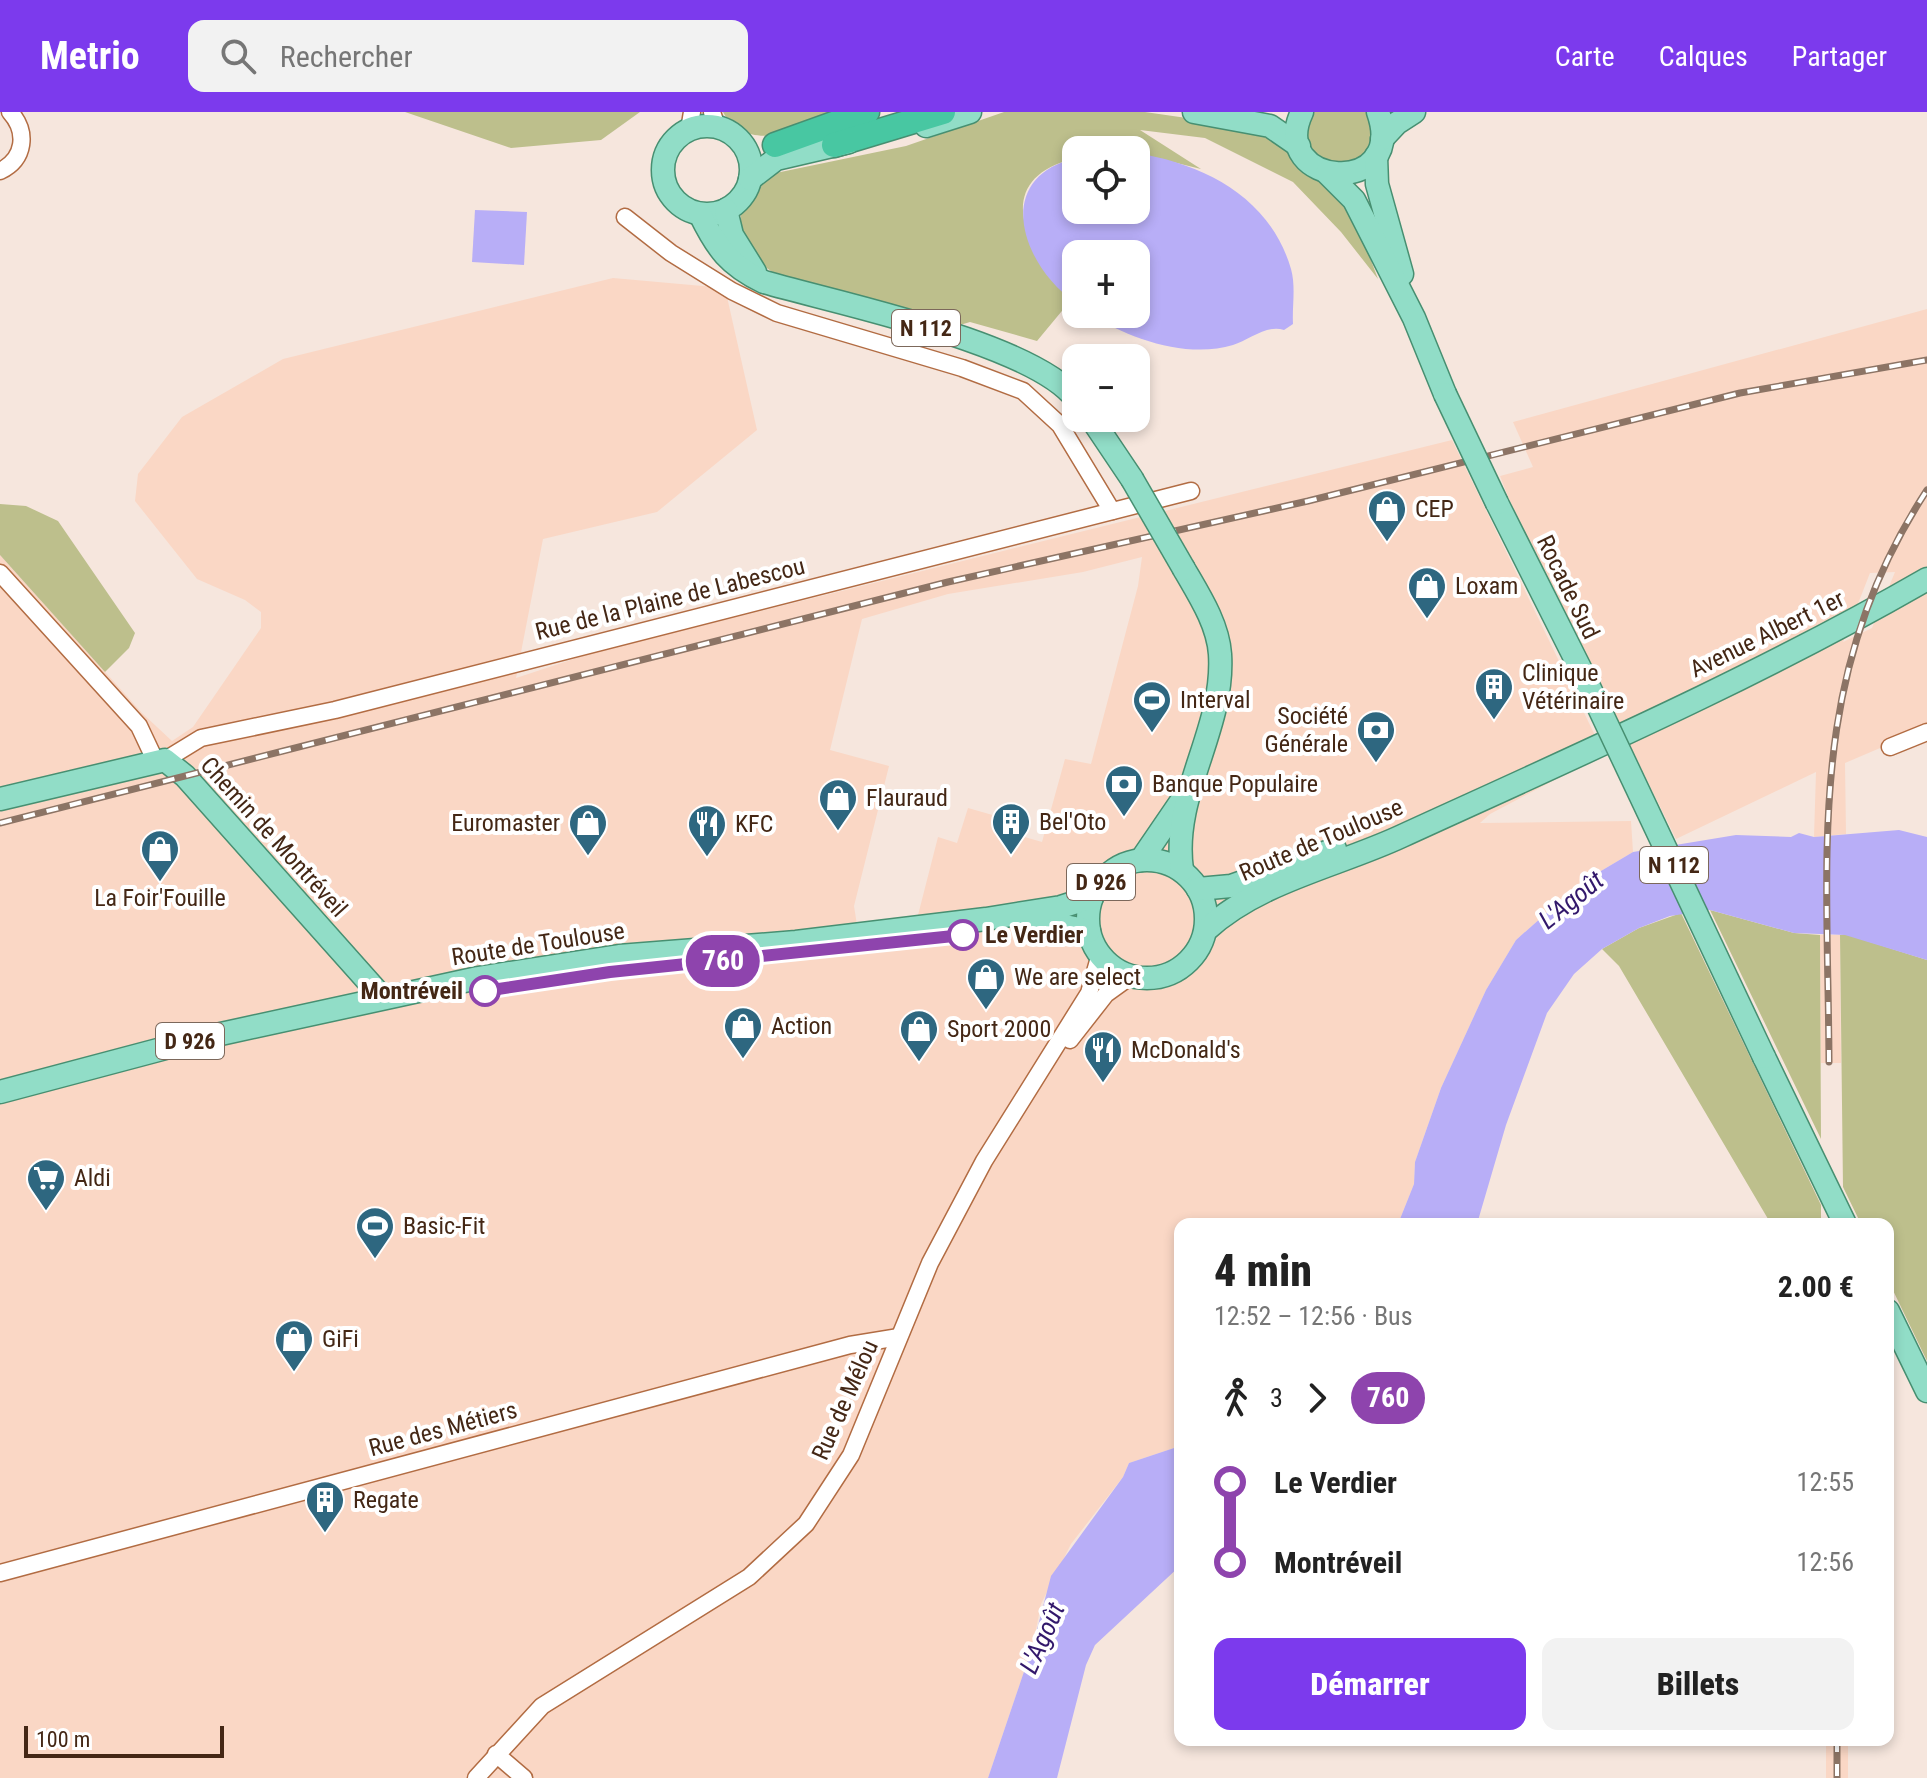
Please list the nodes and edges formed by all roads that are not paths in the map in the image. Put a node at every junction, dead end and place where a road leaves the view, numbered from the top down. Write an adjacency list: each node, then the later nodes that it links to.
1 (11, 112): 17 (street)
2 (867, 112): 12 (highway)
3 (921, 112): 12 (main road)
4 (943, 112): 13 (highway)
5 (970, 112): 13 (main road)
6 (1194, 112): 14 (main road, Rocade Sud)
7 (1302, 112): 14 (main road)
8 (1378, 112): 15 (main road, Rocade Sud)
9 (1414, 112): 15 (main road)
10 (714, 120): 11 (main road); 16 (main road)
11 (690, 121): 21 (main road)
12 (775, 145): 16 (main road)
13 (834, 145): 19 (main road)
14 (1299, 146): 18 (main road, Rocade Sud)
15 (1379, 147): 18 (main road); 24 (main road, Rocade Sud)
16 (745, 148): 19 (main road)
17 (0, 171)
18 (1327, 173): 24 (main road, Rocade Sud)
19 (750, 179): 20 (main road)
20 (726, 210): 21 (main road); 23 (main road)
21 (700, 214): 23 (main road, N 112)
22 (625, 217): 28 (street)
23 (764, 282): 25 (main road, N 112)
24 (1414, 318): 52 (main road, Rocade Sud / N 112, bridge)
25 (1062, 388)
26 (1100, 432): 35 (main road, bridge)
27 (1191, 491): 28 (street, Rue de la Plaine de Labescou)
28 (1112, 511): 34 (street, Rue de la Plaine de Labescou)
29 (0, 573): 34 (street)
30 (1927, 579): 31 (main road, Avenue Albert 1er)
31 (1627, 730): 37 (main road, Route de Toulouse)
32 (1927, 732): 33 (street)
33 (1890, 747)
34 (160, 760): 36 (main road); 44 (main road, Chemin de Montréveil)
35 (1187, 792): 38 (main road); 39 (main road)
36 (0, 799)
37 (1461, 806): 40 (main road, Route de Toulouse); 42 (main road, Route de Toulouse)
38 (1141, 860): 39 (main road, D 926); 41 (main road, D 926)
39 (1182, 870): 40 (main road)
40 (1198, 889): 42 (main road)
41 (1092, 897): 43 (main road, D 926); 47 (main road, Route de Toulouse / D 926)
42 (1206, 930): 46 (main road)
43 (1089, 931): 45 (main road, D 926); 51 (main road, D 926)
44 (343, 952): 47 (main road, Chemin de Montréveil); 48 (main road, Chemin de Montréveil)
45 (1100, 954): 46 (main road, D 926); 49 (street, Rue de Mélou)
46 (1131, 976): 49 (street, Rue de Mélou)
47 (382, 997): 48 (main road, Route de Toulouse / D 926)
48 (353, 1004): 50 (main road, Route de Toulouse / D 926)
49 (1028, 1091): 54 (street, Rue de Mélou)
50 (0, 1092)
51 (0, 1106)
52 (1842, 1218)
53 (1894, 1323): 55 (main road)
54 (899, 1337): 56 (street, Rue des Métiers); 57 (street, Rue de Mélou)
55 (1927, 1391)
56 (0, 1573)
57 (496, 1754): 58 (street, Rue de Mélou); 59 (street)
58 (476, 1778)
59 (524, 1778)

